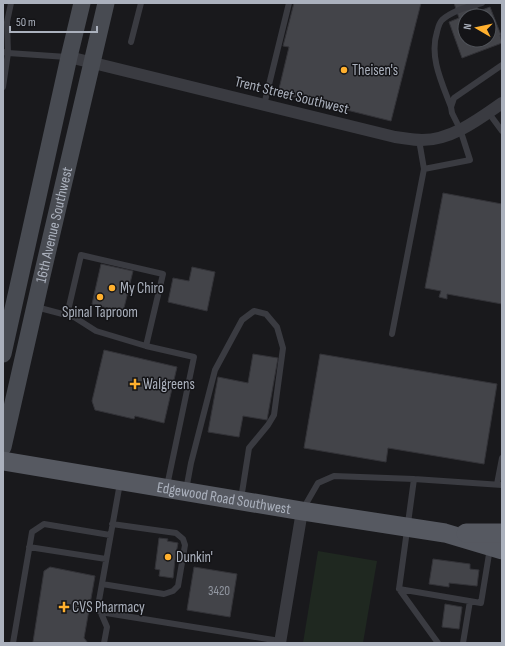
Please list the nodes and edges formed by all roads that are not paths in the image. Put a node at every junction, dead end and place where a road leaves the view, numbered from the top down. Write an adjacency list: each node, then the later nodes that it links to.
1 (11, 3): 8 (lane)
2 (82, 3): 9 (main road, 16th Avenue Southwest)
3 (106, 3): 10 (main road, 16th Avenue Southwest)
4 (141, 3): 7 (lane)
5 (289, 3): 14 (lane)
6 (482, 3): 15 (lane)
7 (131, 42)
8 (6, 53): 9 (lane); 12 (lane)
9 (69, 57): 10 (street, Trent Street Southwest); 25 (main road, 16th Avenue Southwest)
10 (92, 62): 14 (street, Trent Street Southwest); 21 (main road, 16th Avenue Southwest)
11 (502, 64): 15 (lane)
12 (3, 87)
13 (502, 103): 16 (street, Trent Street Southwest)
14 (264, 104): 19 (street, Trent Street Southwest)
15 (451, 106): 17 (lane)
16 (488, 112): 17 (street, Trent Street Southwest); 18 (lane)
17 (460, 129): 19 (street, Trent Street Southwest); 20 (lane)
18 (502, 131)
19 (419, 140): 20 (lane)
20 (424, 169): 23 (lane)
21 (35, 306): 22 (lane); 26 (main road, 16th Avenue Southwest)
22 (67, 315): 24 (lane); 24 (lane)
23 (392, 334)
24 (146, 346): 32 (lane)
25 (3, 354)
26 (3, 447)
27 (502, 458): 31 (lane)
28 (3, 461): 30 (main road, Edgewood Road Southwest)
29 (414, 479): 31 (lane); 35 (lane); 37 (lane)
30 (120, 480): 32 (main road, Edgewood Road Southwest); 36 (lane)
31 (499, 485)
32 (166, 488): 33 (main road, Edgewood Road Southwest)
33 (186, 492): 34 (main road, Edgewood Road Southwest); 34 (lane)
34 (241, 501): 35 (main road, Edgewood Road Southwest)
35 (302, 511): 37 (main road, Edgewood Road Southwest); 46 (street)
36 (112, 524): 38 (lane); 42 (lane)
37 (408, 527): 39 (main road, Edgewood Road Southwest); 43 (lane)
38 (110, 535): 40 (lane); 41 (lane)
39 (498, 543): 44 (lane)
40 (29, 547): 41 (lane); 47 (lane)
41 (106, 559): 42 (lane)
42 (102, 584): 45 (lane)
43 (399, 589): 44 (lane); 49 (lane)
44 (470, 601): 50 (lane)
45 (100, 612): 46 (lane); 48 (lane)
46 (280, 642)
47 (14, 643)
48 (104, 643)
49 (438, 643)
50 (463, 643)

